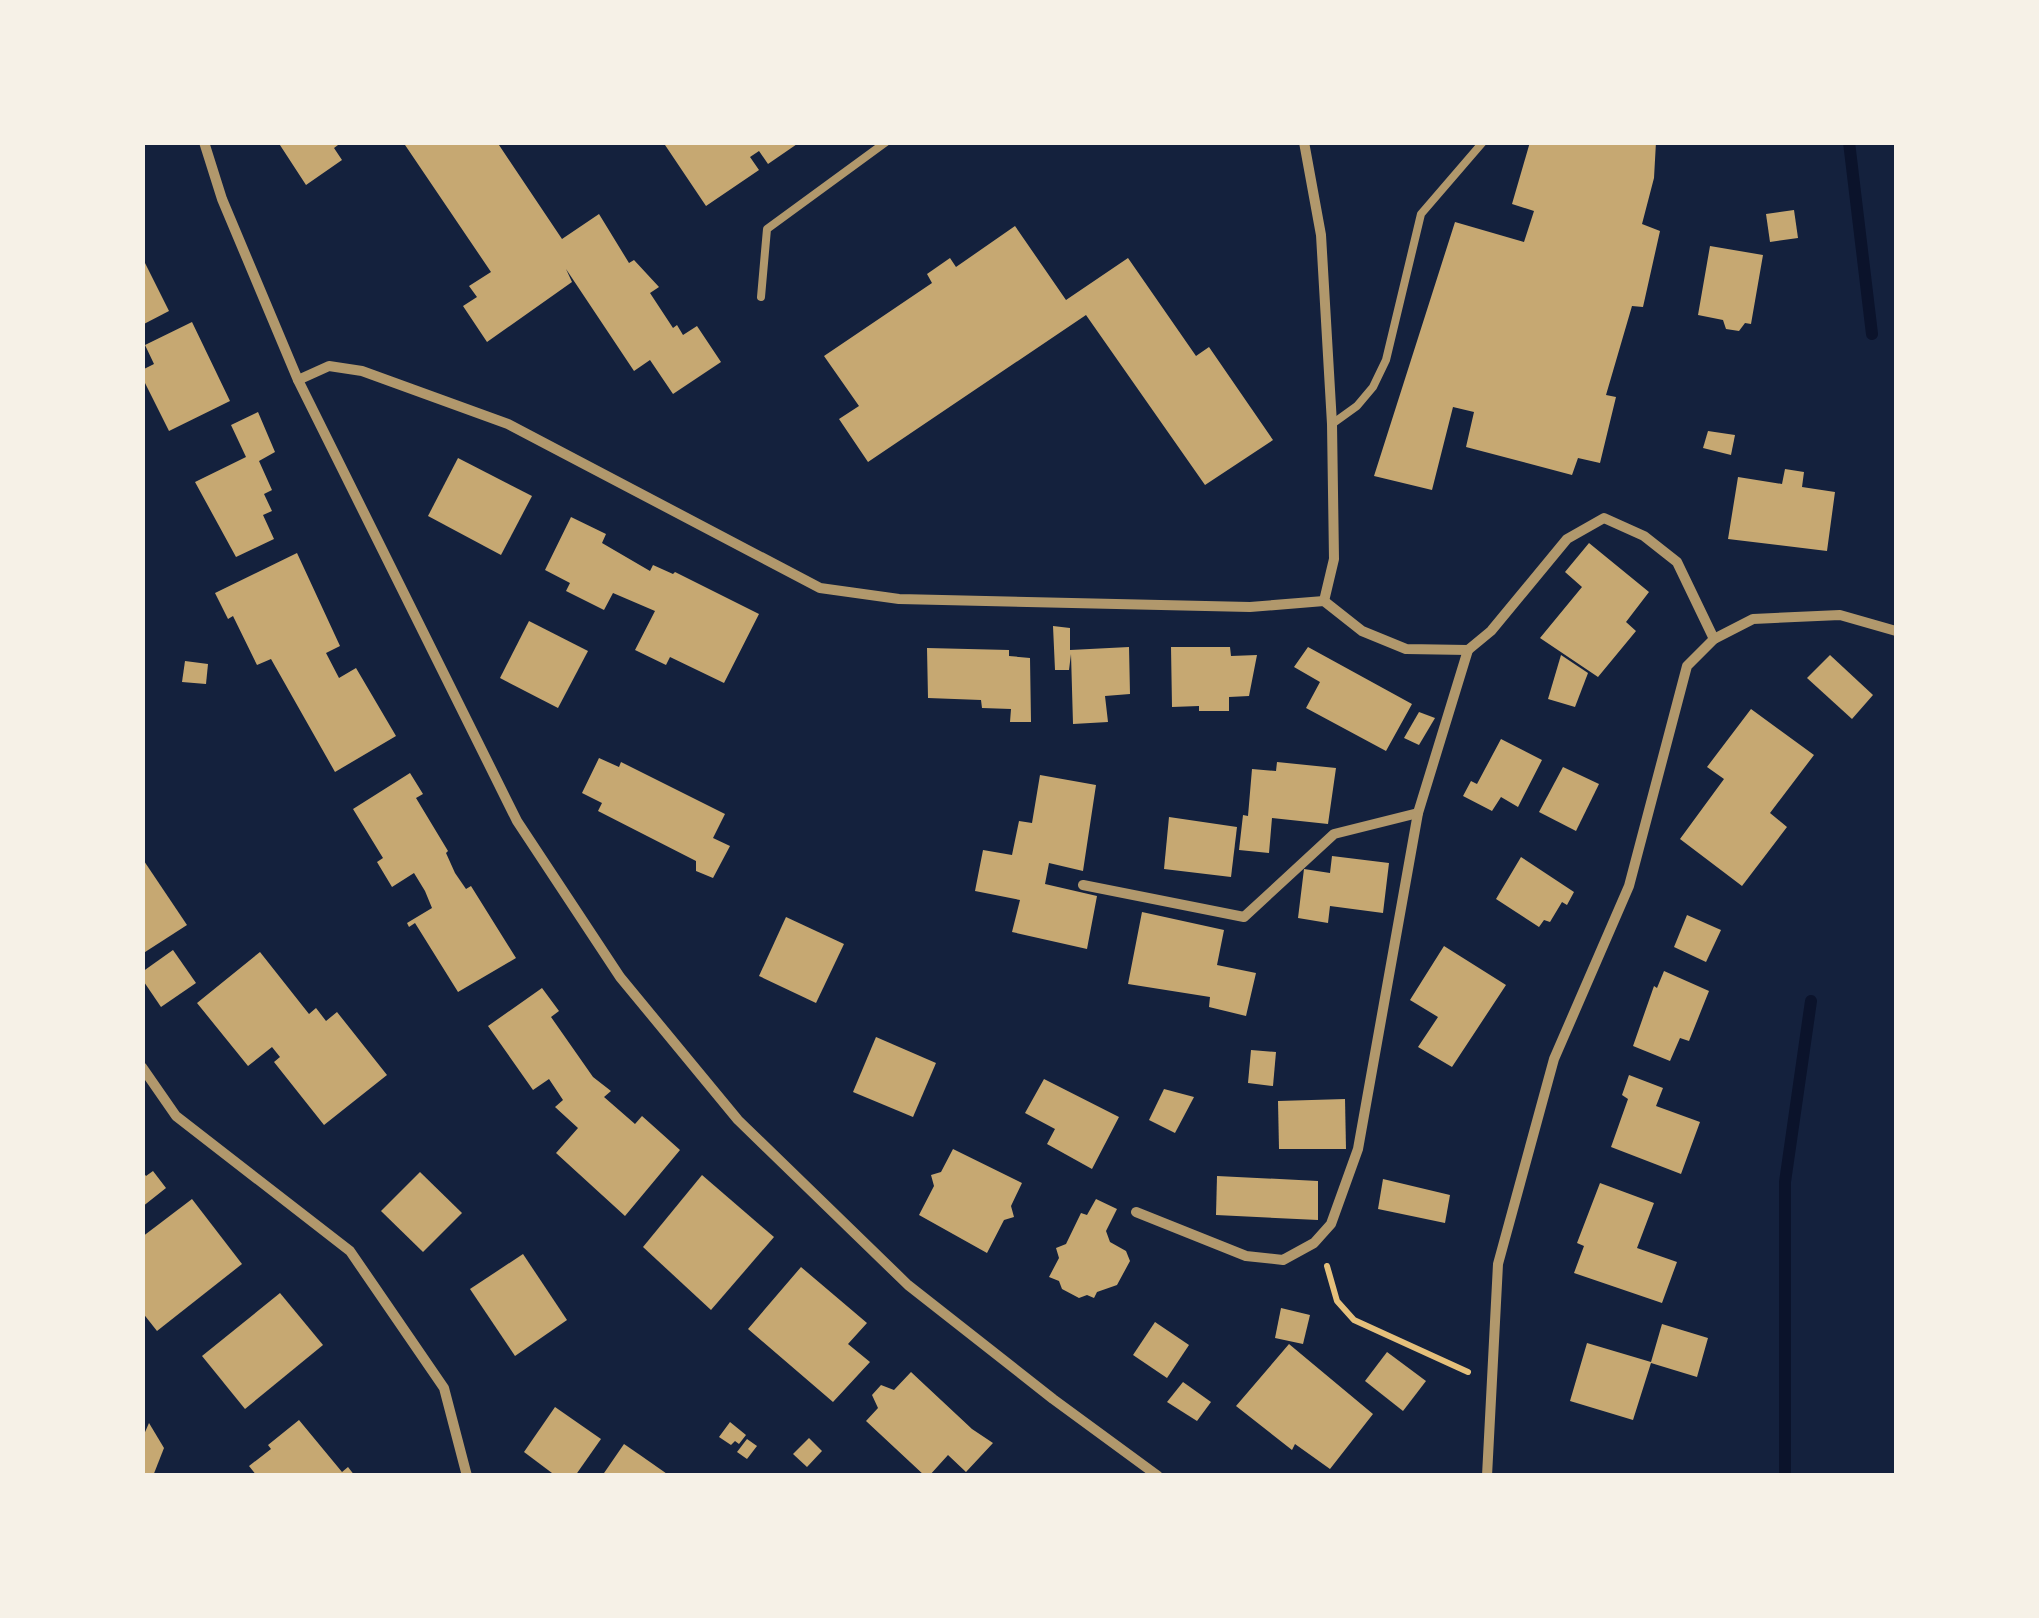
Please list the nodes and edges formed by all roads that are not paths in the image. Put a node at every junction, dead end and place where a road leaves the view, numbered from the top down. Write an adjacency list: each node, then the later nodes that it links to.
1 (204, 142): 6 (street)
2 (886, 142): 5 (lane)
3 (1304, 142): 7 (street)
4 (1483, 142): 7 (lane)
5 (761, 297)
6 (298, 380): 8 (street); 17 (street)
7 (1332, 424): 8 (street)
8 (1324, 601): 11 (street)
9 (1896, 630): 10 (street)
10 (1714, 639): 11 (street); 18 (street)
11 (1468, 650): 12 (street)
12 (1418, 813): 13 (street); 15 (street)
13 (1083, 884)
14 (142, 1067): 16 (street)
15 (1136, 1212)
16 (466, 1476)
17 (1158, 1476)
18 (1487, 1476)

